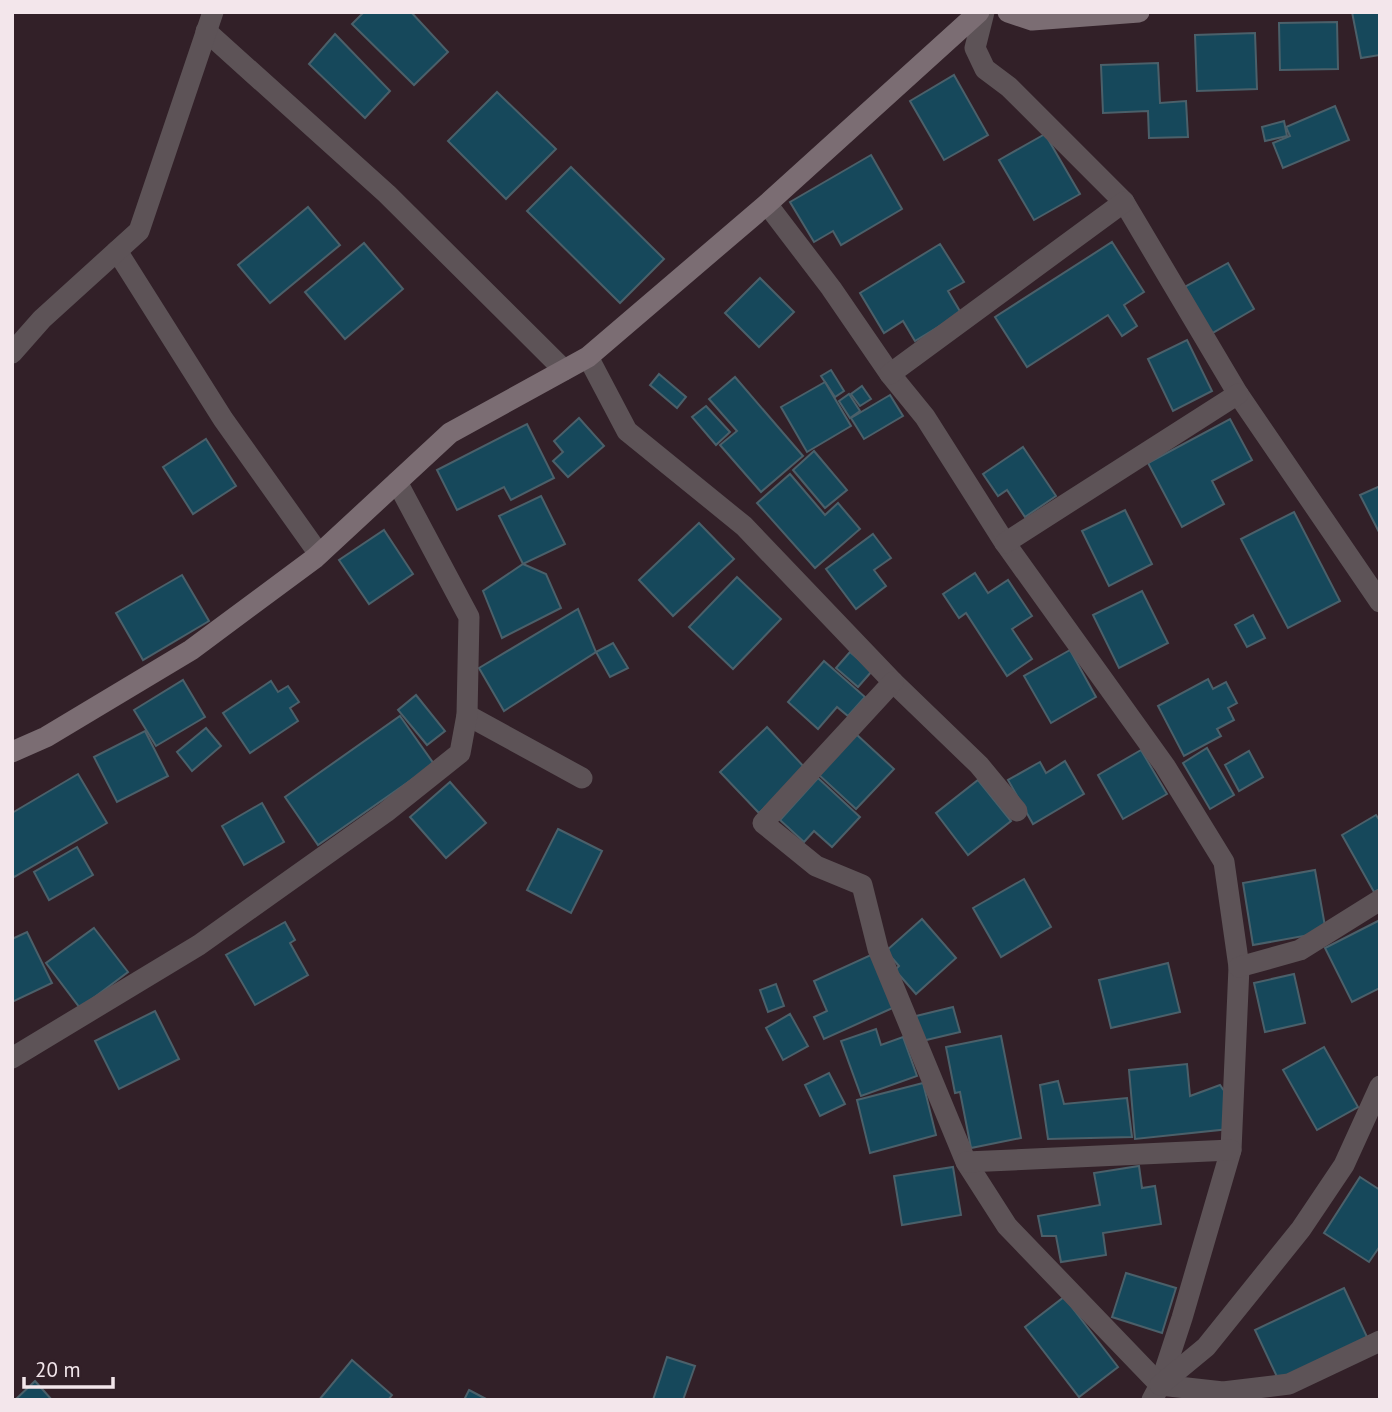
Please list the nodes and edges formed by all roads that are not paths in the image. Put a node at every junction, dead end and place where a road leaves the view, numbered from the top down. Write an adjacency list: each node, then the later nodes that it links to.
1 (979, 12): 7 (main road)
2 (984, 12): 6 (street)
3 (1008, 12): 4 (main road)
4 (1139, 12)
5 (210, 22): 8 (street); 11 (street)
6 (1124, 202): 12 (street); 13 (street)
7 (768, 204): 10 (main road); 12 (street)
8 (117, 251): 9 (street); 16 (street)
9 (12, 353)
10 (588, 357): 11 (main road); 18 (street)
11 (564, 370): 14 (main road)
12 (890, 373): 15 (street)
13 (1238, 394): 15 (street); 17 (street)
14 (397, 482): 16 (main road); 19 (street)
15 (1005, 543): 24 (street)
16 (319, 554): 20 (main road)
17 (1380, 602)
18 (892, 682): 22 (street); 28 (street)
19 (467, 715): 21 (street); 25 (street)
20 (12, 752)
21 (582, 778)
22 (1017, 811)
23 (1380, 900): 24 (street)
24 (1239, 967): 27 (street)
25 (12, 1058)
26 (1380, 1086): 30 (street)
27 (1231, 1150): 28 (street); 30 (street)
28 (966, 1162): 30 (street)
29 (1380, 1341): 30 (street)
30 (1156, 1392)

